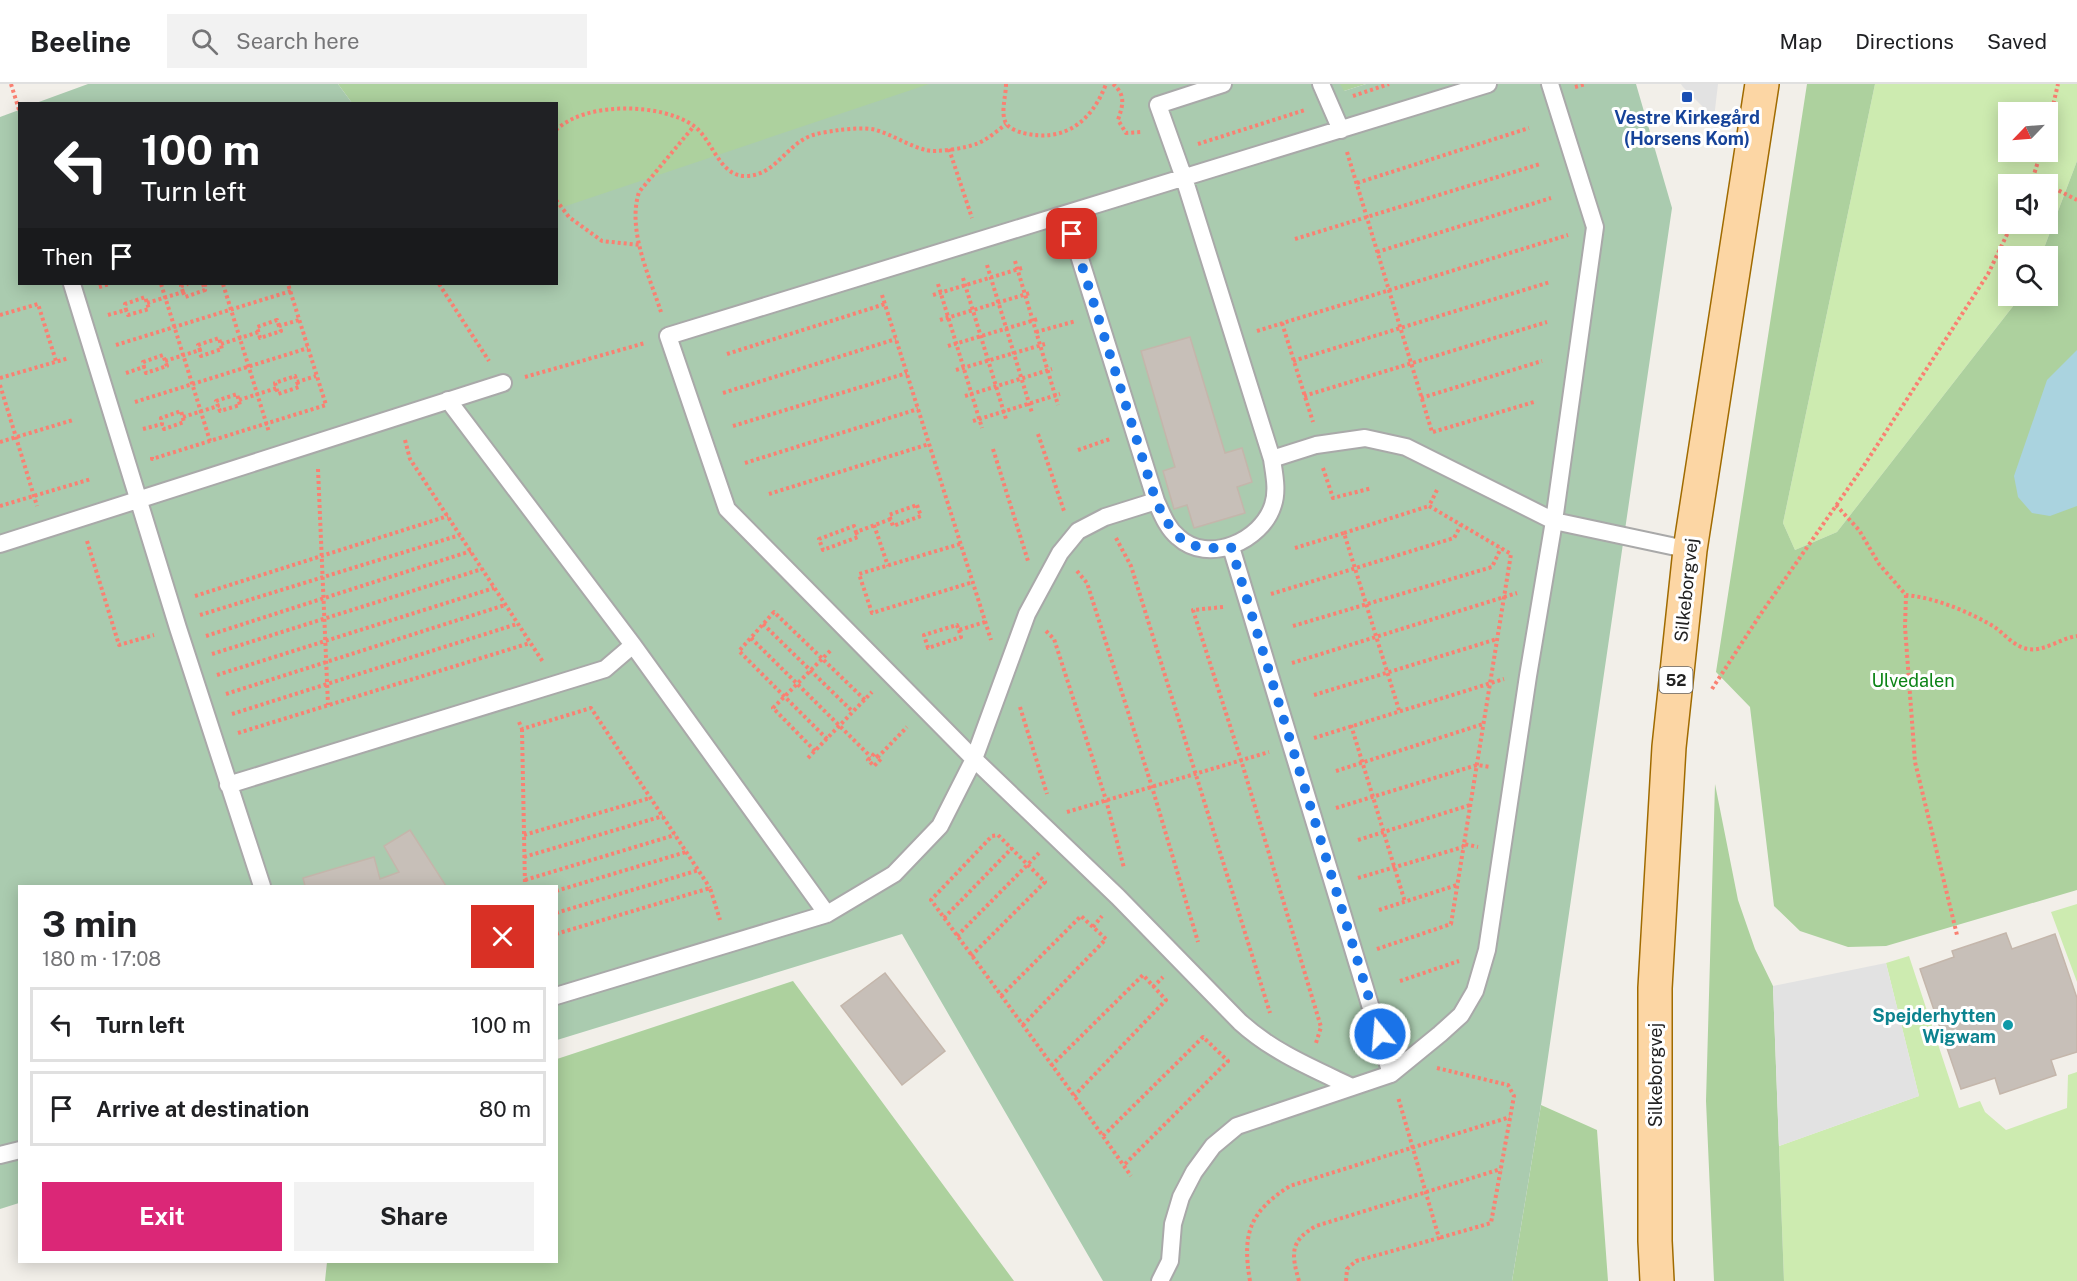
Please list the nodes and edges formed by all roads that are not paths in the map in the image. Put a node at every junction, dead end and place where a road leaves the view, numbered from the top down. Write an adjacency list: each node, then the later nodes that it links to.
1 (1223, 84): 7 (lane)
2 (1321, 84): 6 (lane)
3 (1488, 84): 6 (lane)
4 (1550, 84): 15 (lane)
5 (1762, 84): 18 (main road, Silkeborgvej / 52)
6 (1341, 130): 7 (lane)
7 (1184, 178): 8 (lane); 12 (lane)
8 (1066, 214): 14 (lane); 20 (lane)
9 (72, 285): 13 (lane)
10 (504, 383): 11 (lane)
11 (448, 400): 13 (lane); 19 (lane)
12 (1272, 459): 15 (lane); 17 (lane)
13 (138, 500): 16 (lane); 21 (lane)
14 (1156, 501): 17 (lane); 20 (lane)
15 (1554, 521): 18 (lane); 25 (lane)
16 (0, 544)
17 (1231, 547): 25 (lane)
18 (1690, 550): 30 (main road, Silkeborgvej / 52)
19 (633, 645): 21 (lane); 23 (lane)
20 (974, 759): 23 (lane); 26 (lane)
21 (228, 785): 22 (lane)
22 (262, 885)
23 (827, 915): 24 (lane)
24 (558, 995)
25 (1391, 1074): 26 (lane)
26 (1352, 1087): 29 (lane)
27 (18, 1150): 28 (lane)
28 (0, 1155)
29 (1160, 1281)
30 (1656, 1281)

